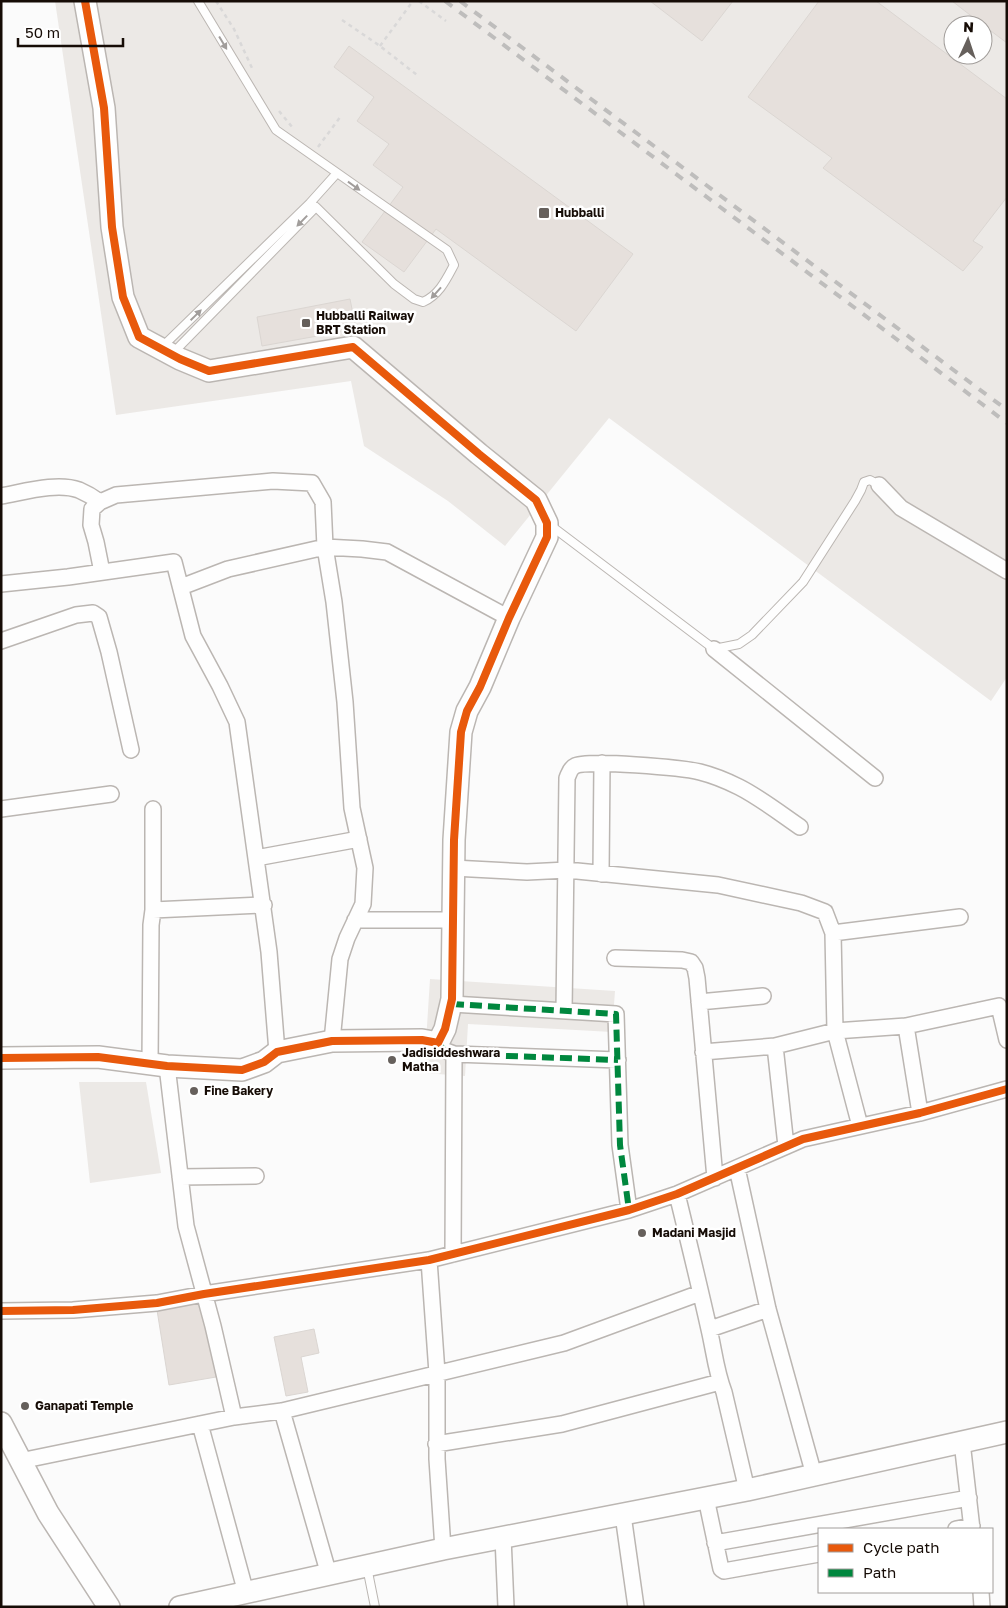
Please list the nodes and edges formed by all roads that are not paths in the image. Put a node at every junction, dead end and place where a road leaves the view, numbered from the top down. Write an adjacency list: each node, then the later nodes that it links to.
1 (85, 1): 4 (street)
2 (198, 1): 3 (lane, one-way to 3)
3 (337, 173): 4 (lane, one-way to 3); 4 (lane, one-way to 4)
4 (166, 352): 8 (street)
5 (879, 485): 10 (street); 16 (lane)
6 (1, 496): 7 (street)
7 (100, 502): 9 (street); 11 (street)
8 (547, 523): 14 (street); 16 (lane)
9 (325, 547): 13 (street); 14 (street); 24 (street)
10 (1007, 571)
11 (102, 572): 12 (street); 13 (street)
12 (1, 584)
13 (181, 587): 25 (street)
14 (509, 618): 26 (street)
15 (1, 641): 17 (street)
16 (714, 649): 19 (street)
17 (131, 750)
18 (602, 764): 23 (street); 27 (street); 28 (street)
19 (875, 778)
20 (111, 794): 21 (street)
21 (1, 808)
22 (153, 809): 30 (street)
23 (800, 827)
24 (358, 839): 25 (street); 32 (street)
25 (256, 858): 29 (street)
26 (453, 868): 27 (street); 33 (street)
27 (567, 870): 28 (street); 40 (street)
28 (601, 874): 34 (street)
29 (264, 905): 30 (street); 47 (street)
30 (153, 910): 51 (street)
31 (960, 917): 34 (street)
32 (355, 920): 33 (street); 44 (street)
33 (453, 920): 38 (street)
34 (833, 933): 42 (street)
35 (615, 958): 37 (street)
36 (762, 996): 37 (street)
37 (699, 1002): 48 (street)
38 (452, 1004): 40 (street); 46 (street)
39 (1003, 1005): 41 (street); 43 (street)
40 (564, 1011): 50 (street)
41 (906, 1026): 42 (street); 53 (street)
42 (836, 1031): 45 (street); 54 (street)
43 (1007, 1040)
44 (332, 1041): 46 (street); 47 (street)
45 (775, 1046): 48 (street); 55 (street)
46 (446, 1048): 50 (street); 62 (street)
47 (277, 1052): 51 (street)
48 (703, 1052): 59 (street)
49 (1, 1058): 51 (street)
50 (618, 1060): 61 (street)
51 (158, 1065): 58 (street)
52 (1007, 1089): 53 (street)
53 (920, 1113): 54 (street)
54 (860, 1126): 55 (street)
55 (786, 1146): 56 (street)
56 (737, 1168): 59 (street); 66 (street)
57 (256, 1176): 58 (street)
58 (180, 1177): 65 (street)
59 (714, 1178): 60 (street)
60 (678, 1194): 61 (street); 64 (street)
61 (629, 1210): 62 (street)
62 (452, 1254): 63 (street)
63 (429, 1260): 65 (street); 69 (street)
64 (700, 1293): 68 (street); 69 (street)
65 (204, 1294): 67 (street); 72 (street)
66 (768, 1309): 68 (street); 79 (street)
67 (1, 1311)
68 (710, 1329): 70 (street)
69 (436, 1373): 71 (street); 77 (street)
70 (720, 1382): 77 (street); 80 (street)
71 (282, 1410): 72 (street); 90 (street)
72 (234, 1417): 74 (street)
73 (1, 1423): 78 (street)
74 (200, 1424): 78 (street); 91 (street)
75 (1007, 1432): 76 (street)
76 (962, 1442): 79 (street); 82 (street)
77 (436, 1444): 87 (street)
78 (11, 1450): 93 (street)
79 (814, 1475): 80 (street)
80 (747, 1490): 81 (street)
81 (706, 1498): 83 (street); 86 (street)
82 (969, 1498): 84 (street); 86 (street)
83 (622, 1515): 85 (street); 97 (street)
84 (972, 1528)
85 (503, 1538): 87 (street); 96 (street)
86 (715, 1543): 88 (street)
87 (443, 1549): 89 (street)
88 (818, 1554)
89 (366, 1566): 90 (street); 95 (lane)
90 (329, 1575): 91 (street)
91 (246, 1593): 94 (street)
92 (981, 1593): 98 (street)
93 (109, 1607)
94 (180, 1607)
95 (375, 1607)
96 (506, 1607)
97 (636, 1607)
98 (982, 1607)

